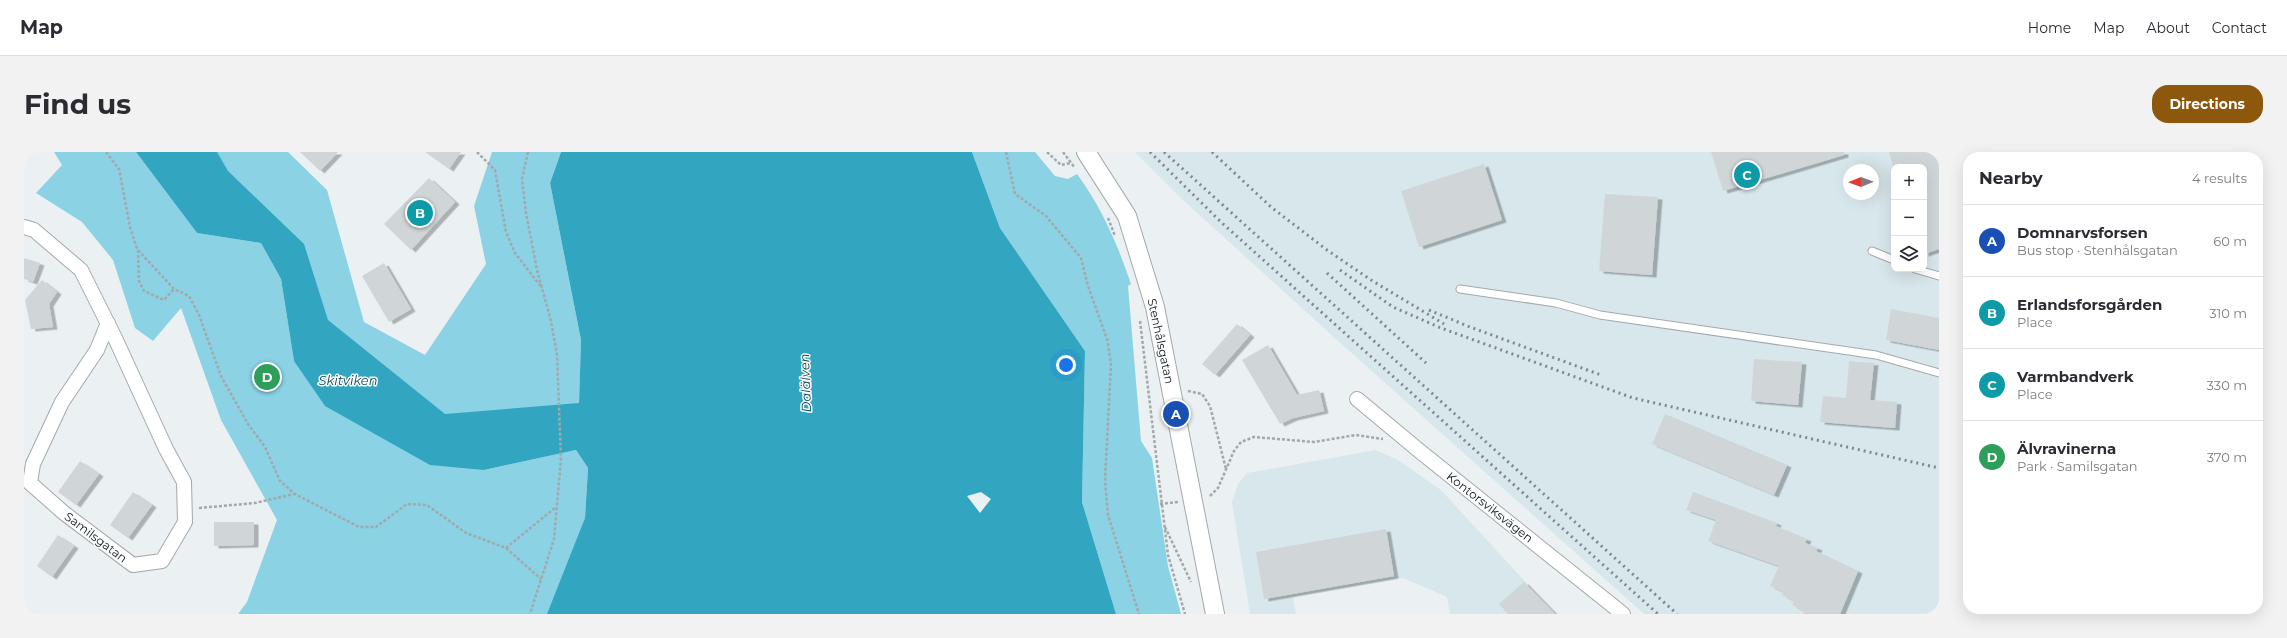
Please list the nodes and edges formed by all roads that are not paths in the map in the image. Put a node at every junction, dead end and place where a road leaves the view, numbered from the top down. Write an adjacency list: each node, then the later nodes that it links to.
1 (1086, 152): 11 (street, Stenhålsgatan)
2 (24, 227): 8 (street, Samilsgatan)
3 (1872, 251): 4 (lane)
4 (1891, 259)
5 (1925, 272): 6 (lane)
6 (1939, 276)
7 (1460, 289): 9 (lane)
8 (108, 323): 8 (street, Samilsgatan)
9 (1939, 373)
10 (1357, 399): 12 (street, Kontorsviksvägen)
11 (1215, 614)
12 (1623, 614)

